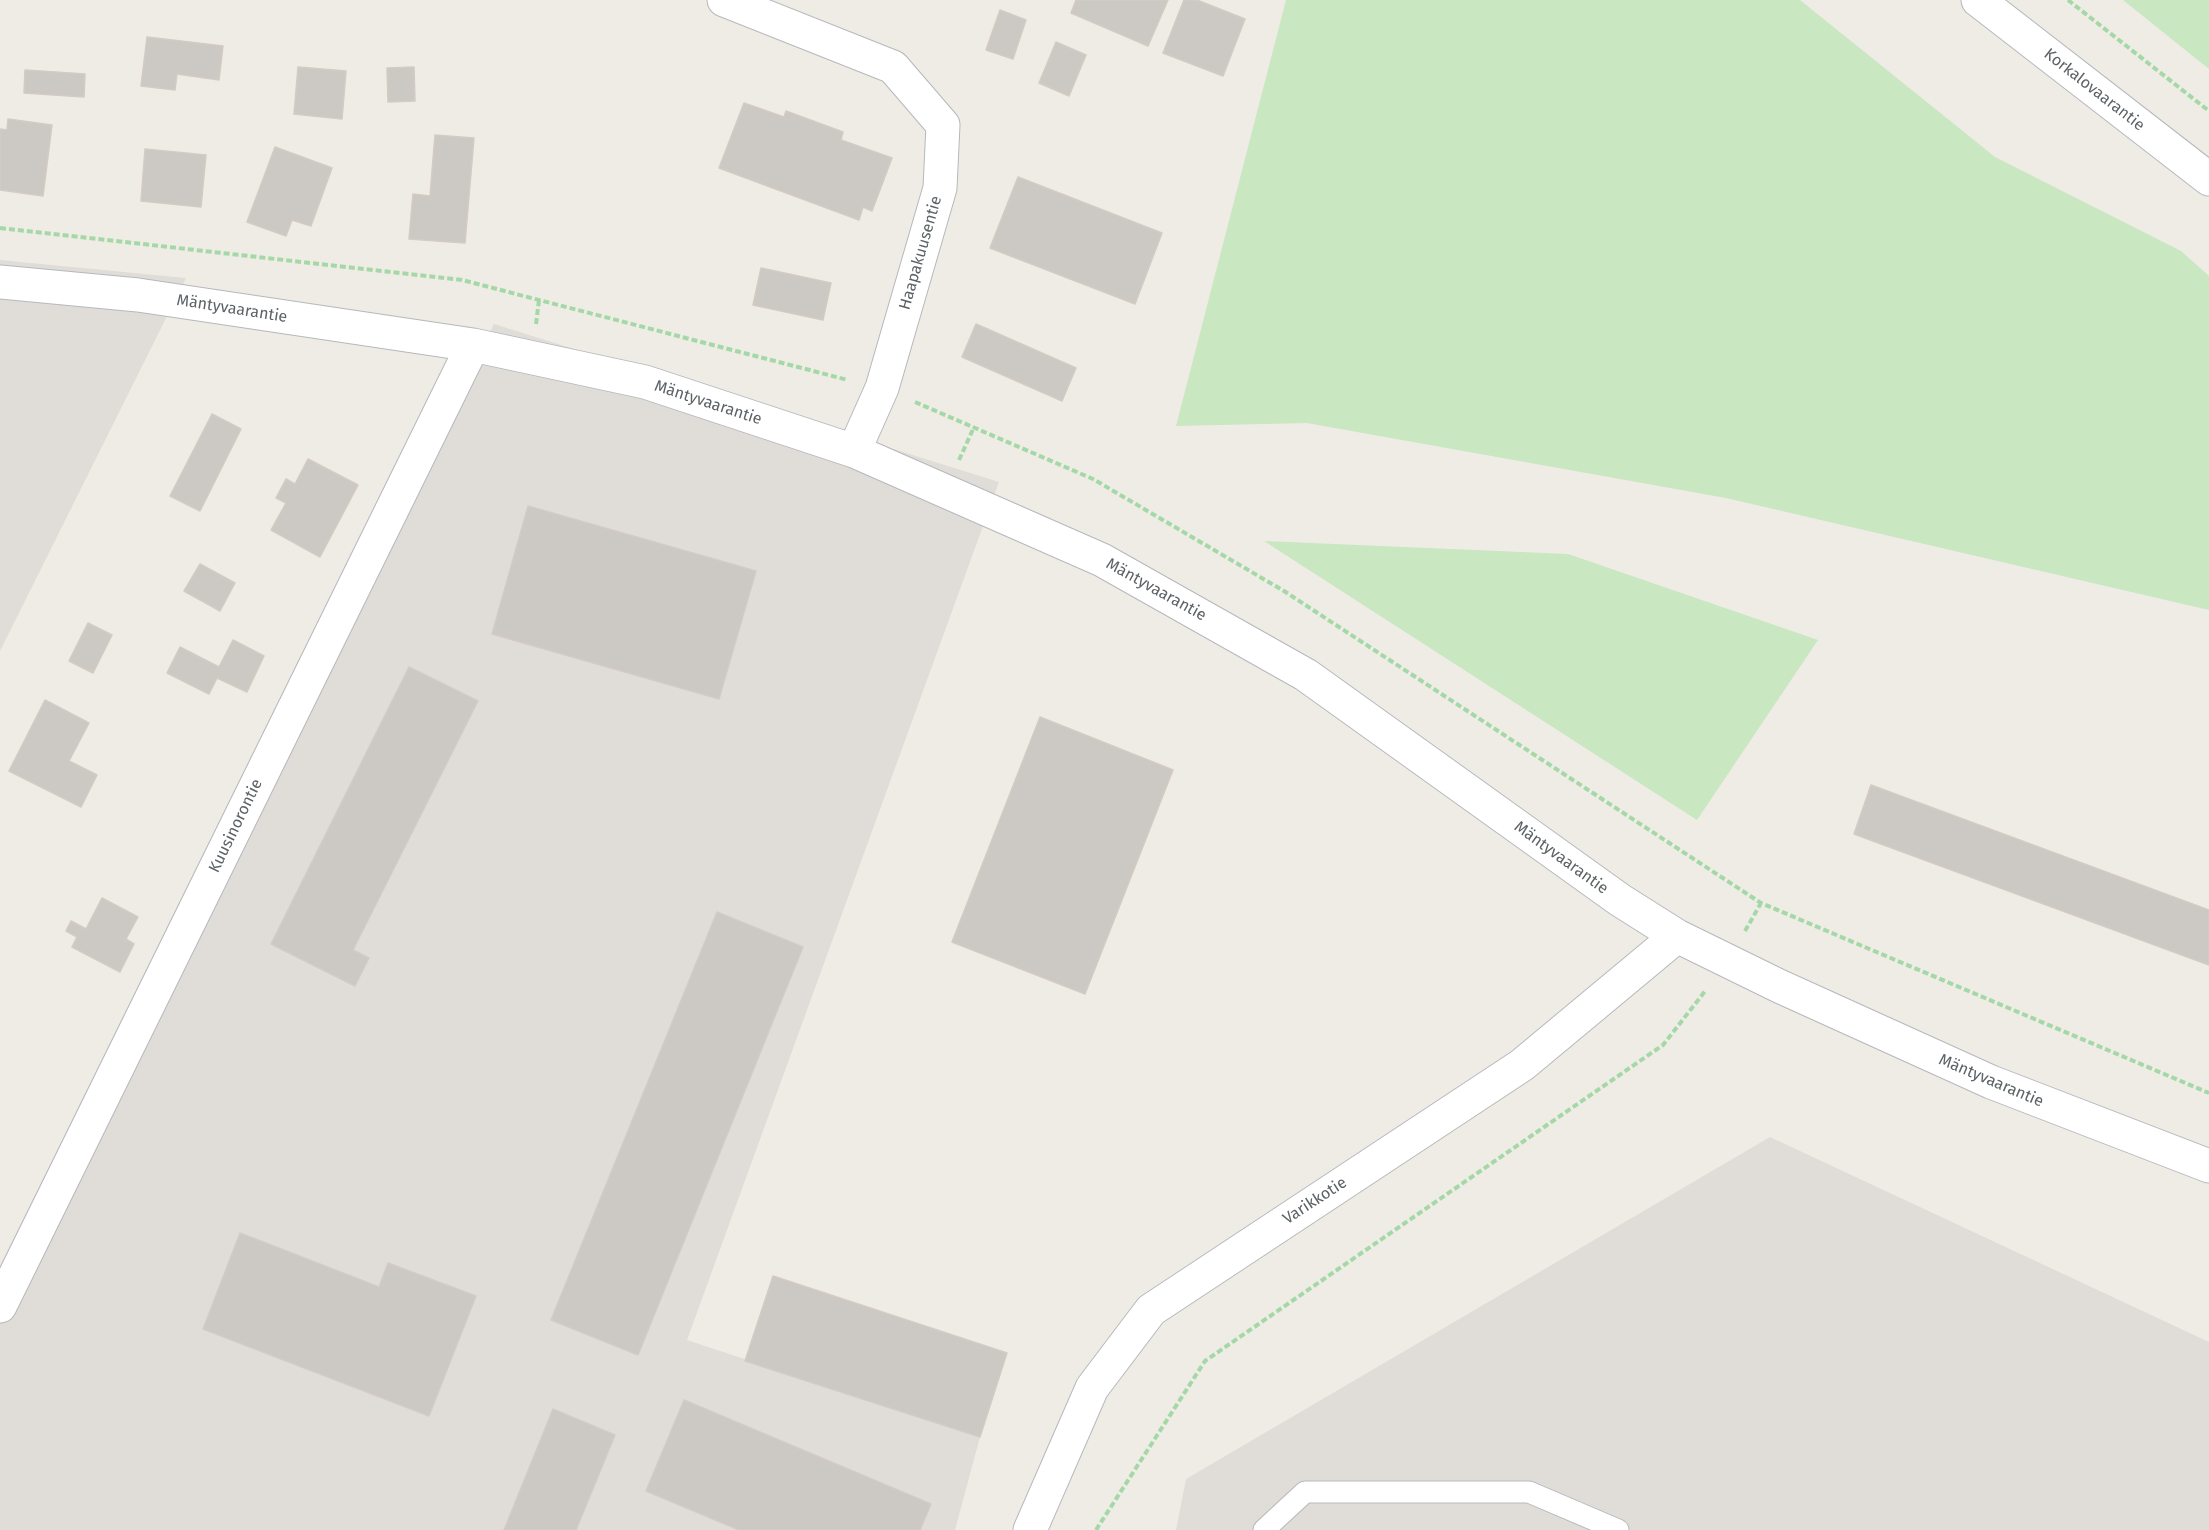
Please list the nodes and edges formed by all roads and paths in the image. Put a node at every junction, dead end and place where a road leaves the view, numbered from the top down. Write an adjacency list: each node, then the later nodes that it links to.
1 (724, 0): 8 (street, Haapakuusentie)
2 (1978, 0): 5 (street, Korkalovaarantie)
3 (2068, 0): 4 (path)
4 (2209, 111)
5 (2209, 179)
6 (0, 282): 7 (street, Mäntyvaarantie)
7 (473, 345): 8 (street, Mäntyvaarantie); 13 (street, Kuusinorontie)
8 (854, 451): 10 (street, Mäntyvaarantie)
9 (1761, 903): 11 (path)
10 (1677, 936): 11 (street, Mäntyvaarantie); 14 (street, Varikkotie)
11 (1729, 961): 12 (street, Mäntyvaarantie); 15 (path)
12 (2209, 1166)
13 (0, 1306)
14 (1030, 1530)
15 (1096, 1530)
16 (1264, 1530): 17 (lane)
17 (1618, 1530)

